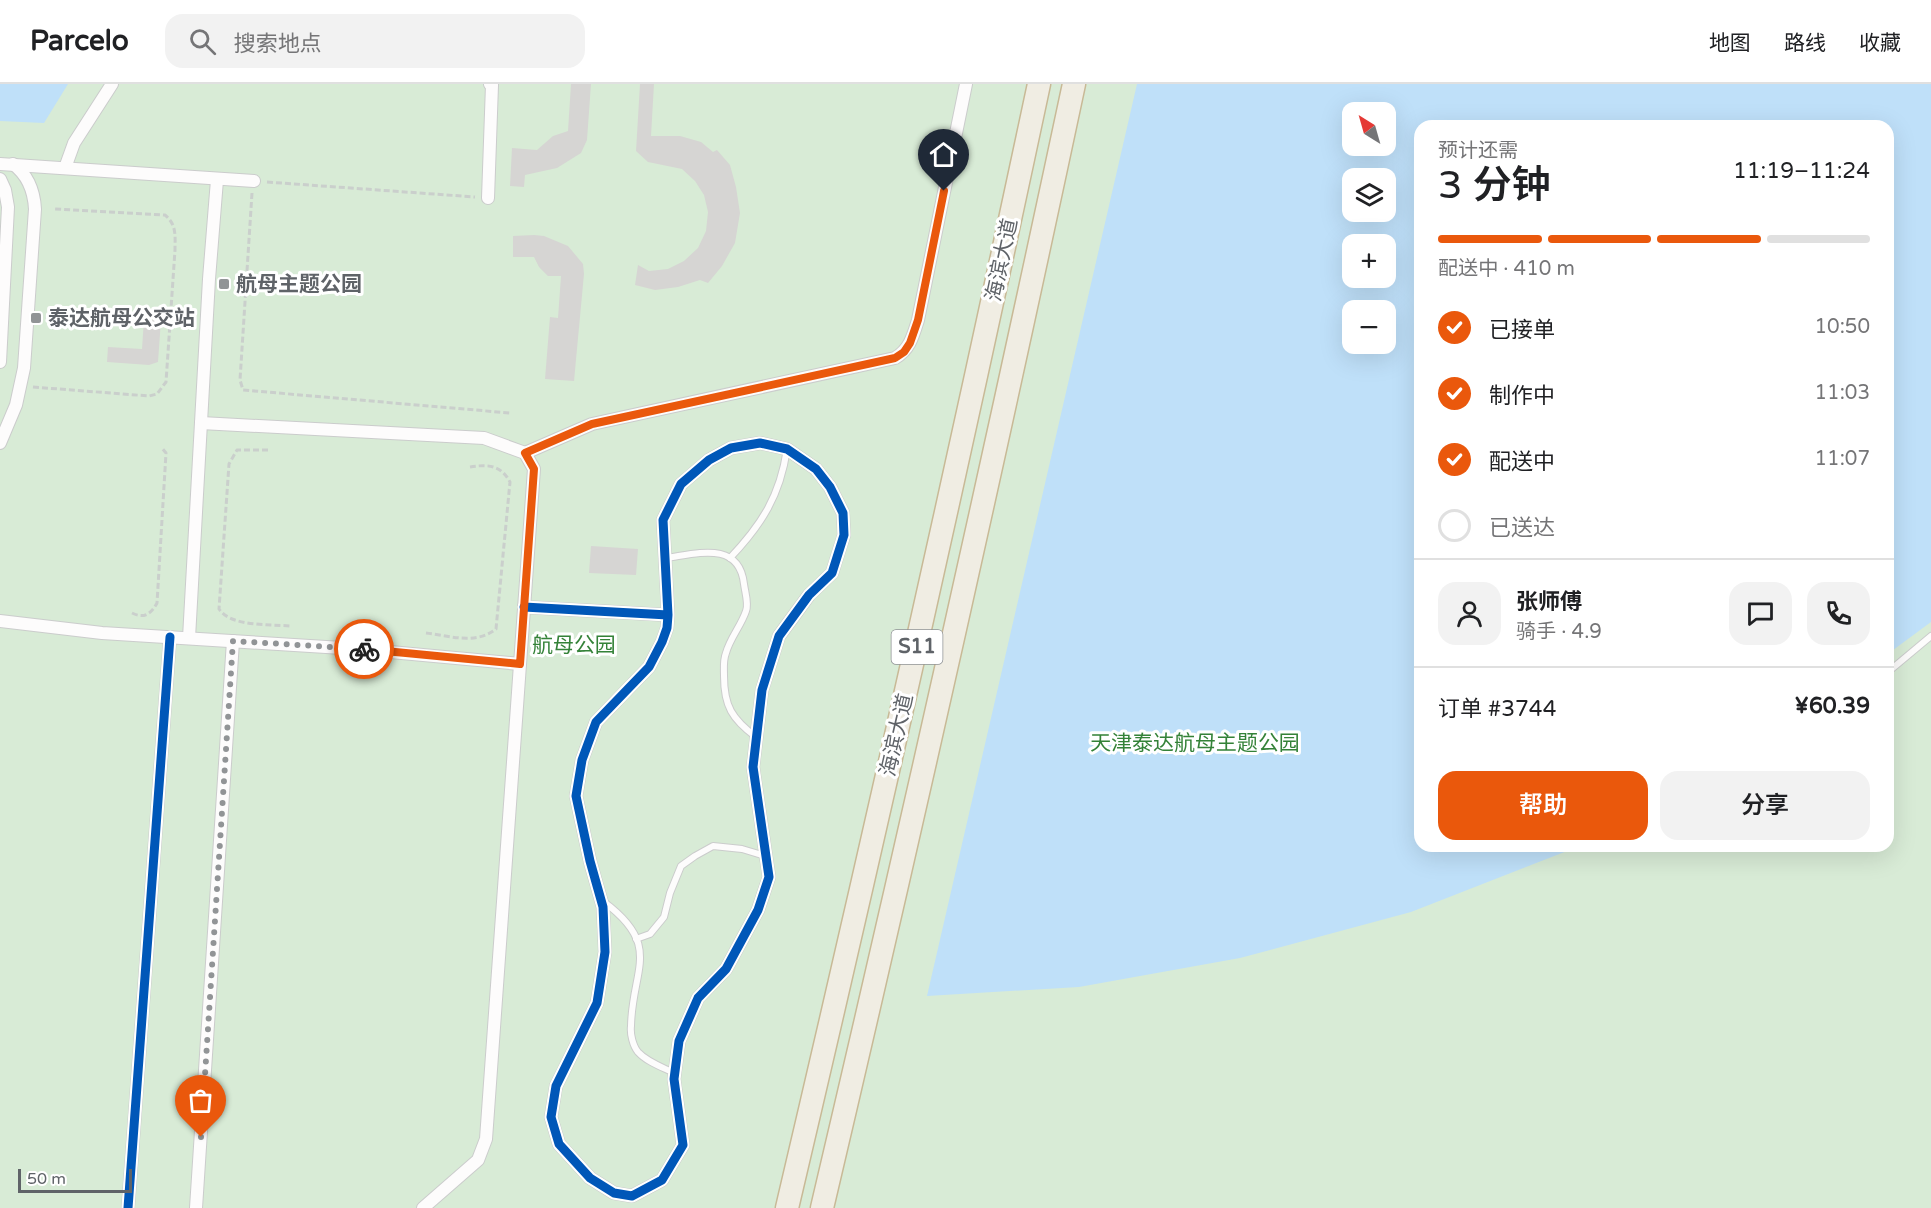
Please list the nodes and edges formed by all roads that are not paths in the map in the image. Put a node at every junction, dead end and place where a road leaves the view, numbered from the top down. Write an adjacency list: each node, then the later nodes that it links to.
1 (112, 84): 7 (street)
2 (494, 84): 11 (street)
3 (966, 84): 16 (street)
4 (1039, 84): 36 (highway, 海滨大道 / S11)
5 (1074, 84): 37 (highway, 海滨大道 / S11)
6 (6, 164): 7 (street); 14 (street)
7 (65, 168): 9 (street)
8 (0, 179): 12 (street)
9 (217, 180): 10 (street); 13 (street)
10 (254, 181)
11 (488, 198)
12 (0, 362)
13 (201, 423): 16 (street); 24 (street)
14 (0, 443)
15 (787, 449): 17 (street); 18 (lane); 28 (street)
16 (525, 453): 19 (street)
17 (666, 558): 18 (lane); 20 (street)
18 (730, 558): 28 (lane)
19 (524, 607): 20 (street); 26 (street)
20 (668, 615): 30 (street)
21 (0, 621): 23 (street)
22 (1931, 636): 27 (lane)
23 (170, 637): 24 (street); 33 (street)
24 (189, 638): 25 (street)
25 (233, 641): 26 (street); 34 (street)
26 (520, 664): 35 (street)
27 (1894, 667)
28 (756, 737): 29 (street)
29 (766, 856): 31 (lane); 32 (street)
30 (601, 900): 31 (lane); 32 (street)
31 (636, 939): 32 (lane)
32 (675, 1073)
33 (128, 1208)
34 (196, 1208)
35 (423, 1208)
36 (787, 1208)
37 (822, 1208)

